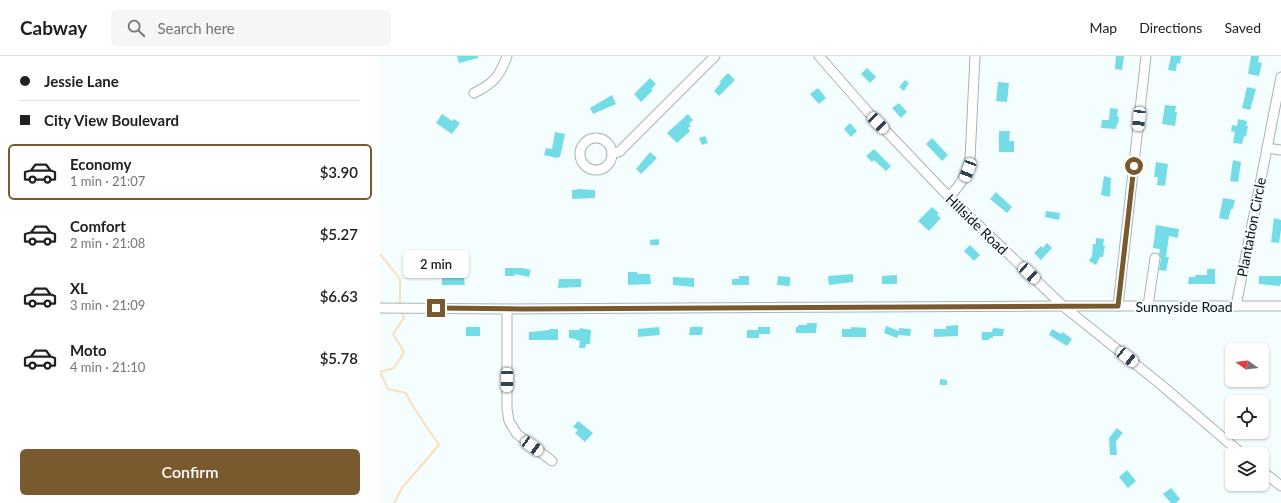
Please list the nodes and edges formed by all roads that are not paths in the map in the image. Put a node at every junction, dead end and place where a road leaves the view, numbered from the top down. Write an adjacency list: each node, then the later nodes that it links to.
1 (506, 56): 7 (street)
2 (716, 56): 10 (street)
3 (819, 56): 11 (street, Hillside Road)
4 (975, 56): 11 (street)
5 (1146, 56): 14 (street)
6 (1281, 77): 8 (street, Plantation Circle)
7 (474, 93)
8 (1267, 148): 9 (street); 16 (street, Plantation Circle)
9 (1281, 150)
10 (612, 153)
11 (949, 197): 13 (street, Hillside Road)
12 (1155, 258): 15 (street)
13 (1064, 306): 14 (street, Sunnyside Road); 19 (street, Sunnyside Road); 20 (street, Hillside Road)
14 (1118, 306): 15 (street, Sunnyside Road)
15 (1148, 306): 16 (street, Sunnyside Road)
16 (1236, 306): 17 (street, Sunnyside Road)
17 (1281, 306)
18 (380, 308): 19 (street, Sunnyside Road)
19 (507, 309): 21 (street)
20 (1234, 447)
21 (552, 461)
22 (1269, 477): 23 (street)
23 (1281, 486)

